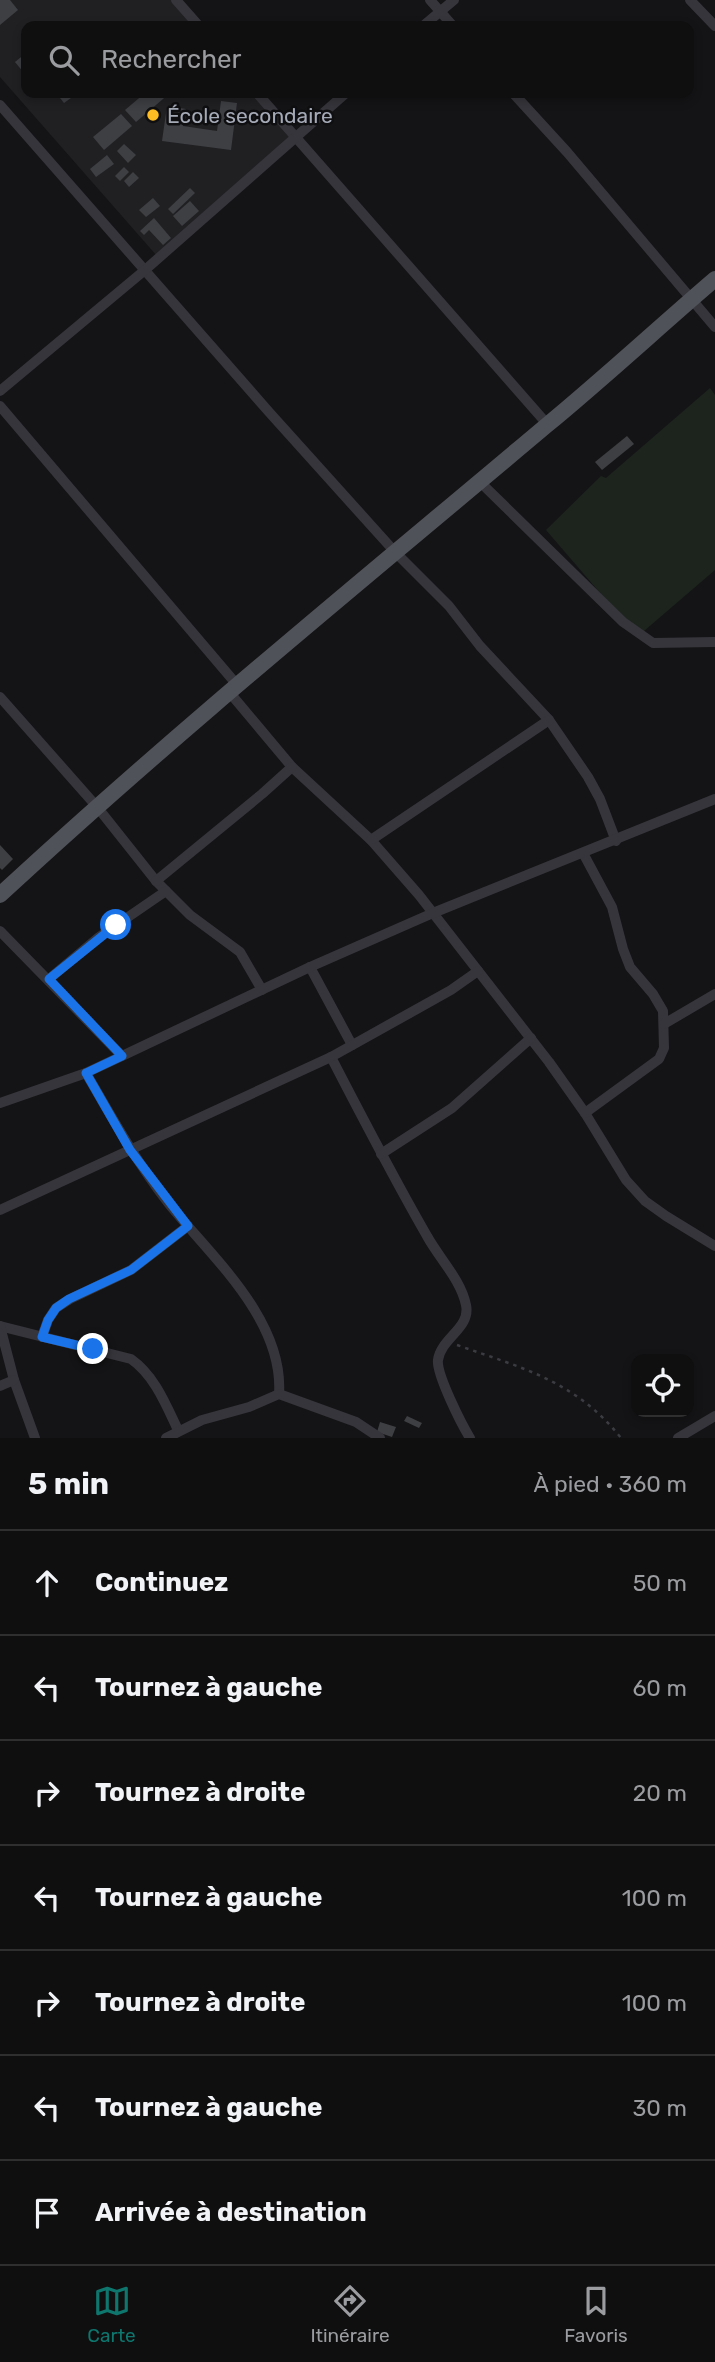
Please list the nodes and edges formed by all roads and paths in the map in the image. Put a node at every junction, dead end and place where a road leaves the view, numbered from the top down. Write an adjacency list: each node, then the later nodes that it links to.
1 (176, 0): 6 (street)
2 (430, 0): 5 (street)
3 (454, 0): 5 (street)
4 (690, 0): 9 (street)
5 (440, 12): 7 (street); 8 (street)
6 (195, 21)
7 (429, 21)
8 (448, 21)
9 (715, 26)
10 (261, 98): 14 (street)
11 (340, 98): 14 (street)
12 (517, 98): 17 (street)
13 (0, 105): 15 (street)
14 (294, 138): 15 (street); 21 (street)
15 (145, 270): 19 (street); 23 (street)
16 (715, 279): 17 (main road)
17 (692, 299): 18 (street); 21 (main road)
18 (715, 327)
19 (0, 391)
20 (0, 406): 25 (street)
21 (548, 425): 22 (main road)
22 (479, 481): 23 (main road); 24 (street)
23 (394, 552): 25 (main road); 27 (street)
24 (715, 642)
25 (234, 690): 28 (street); 30 (main road)
26 (0, 698): 30 (street)
27 (549, 720): 31 (street); 32 (street)
28 (292, 767): 31 (street); 34 (street)
29 (715, 799): 32 (street)
30 (98, 808): 34 (street); 36 (main road)
31 (371, 840): 37 (street)
32 (616, 841): 33 (street)
33 (583, 853): 37 (street); 44 (street)
34 (156, 881): 35 (street)
35 (166, 891): 41 (street); 42 (street)
36 (0, 895)
37 (433, 913): 39 (street); 40 (street)
38 (0, 931): 41 (street)
39 (310, 967): 42 (street); 46 (street)
40 (478, 971): 45 (street); 46 (street)
41 (49, 979): 47 (street)
42 (262, 990): 47 (street)
43 (715, 994): 44 (street)
44 (664, 1024): 51 (street)
45 (531, 1038): 51 (street); 53 (street)
46 (352, 1045): 48 (street)
47 (122, 1056): 49 (street)
48 (331, 1057): 52 (street); 53 (street)
49 (86, 1073): 50 (street); 52 (street)
50 (0, 1103)
51 (585, 1113): 56 (street)
52 (130, 1150): 54 (street); 55 (street)
53 (381, 1154): 59 (street)
54 (0, 1210)
55 (188, 1226): 58 (street); 62 (street)
56 (715, 1246)
57 (0, 1326): 58 (street); 60 (street)
58 (42, 1337): 64 (street)
59 (447, 1341): 68 (street); 69 (path)
60 (13, 1380): 61 (street); 65 (street)
61 (0, 1386)
62 (279, 1394): 64 (street); 67 (street)
63 (715, 1416): 70 (street)
64 (178, 1430): 66 (street)
65 (35, 1438)
66 (166, 1438)
67 (380, 1438)
68 (471, 1438)
69 (621, 1438)
70 (678, 1438)

